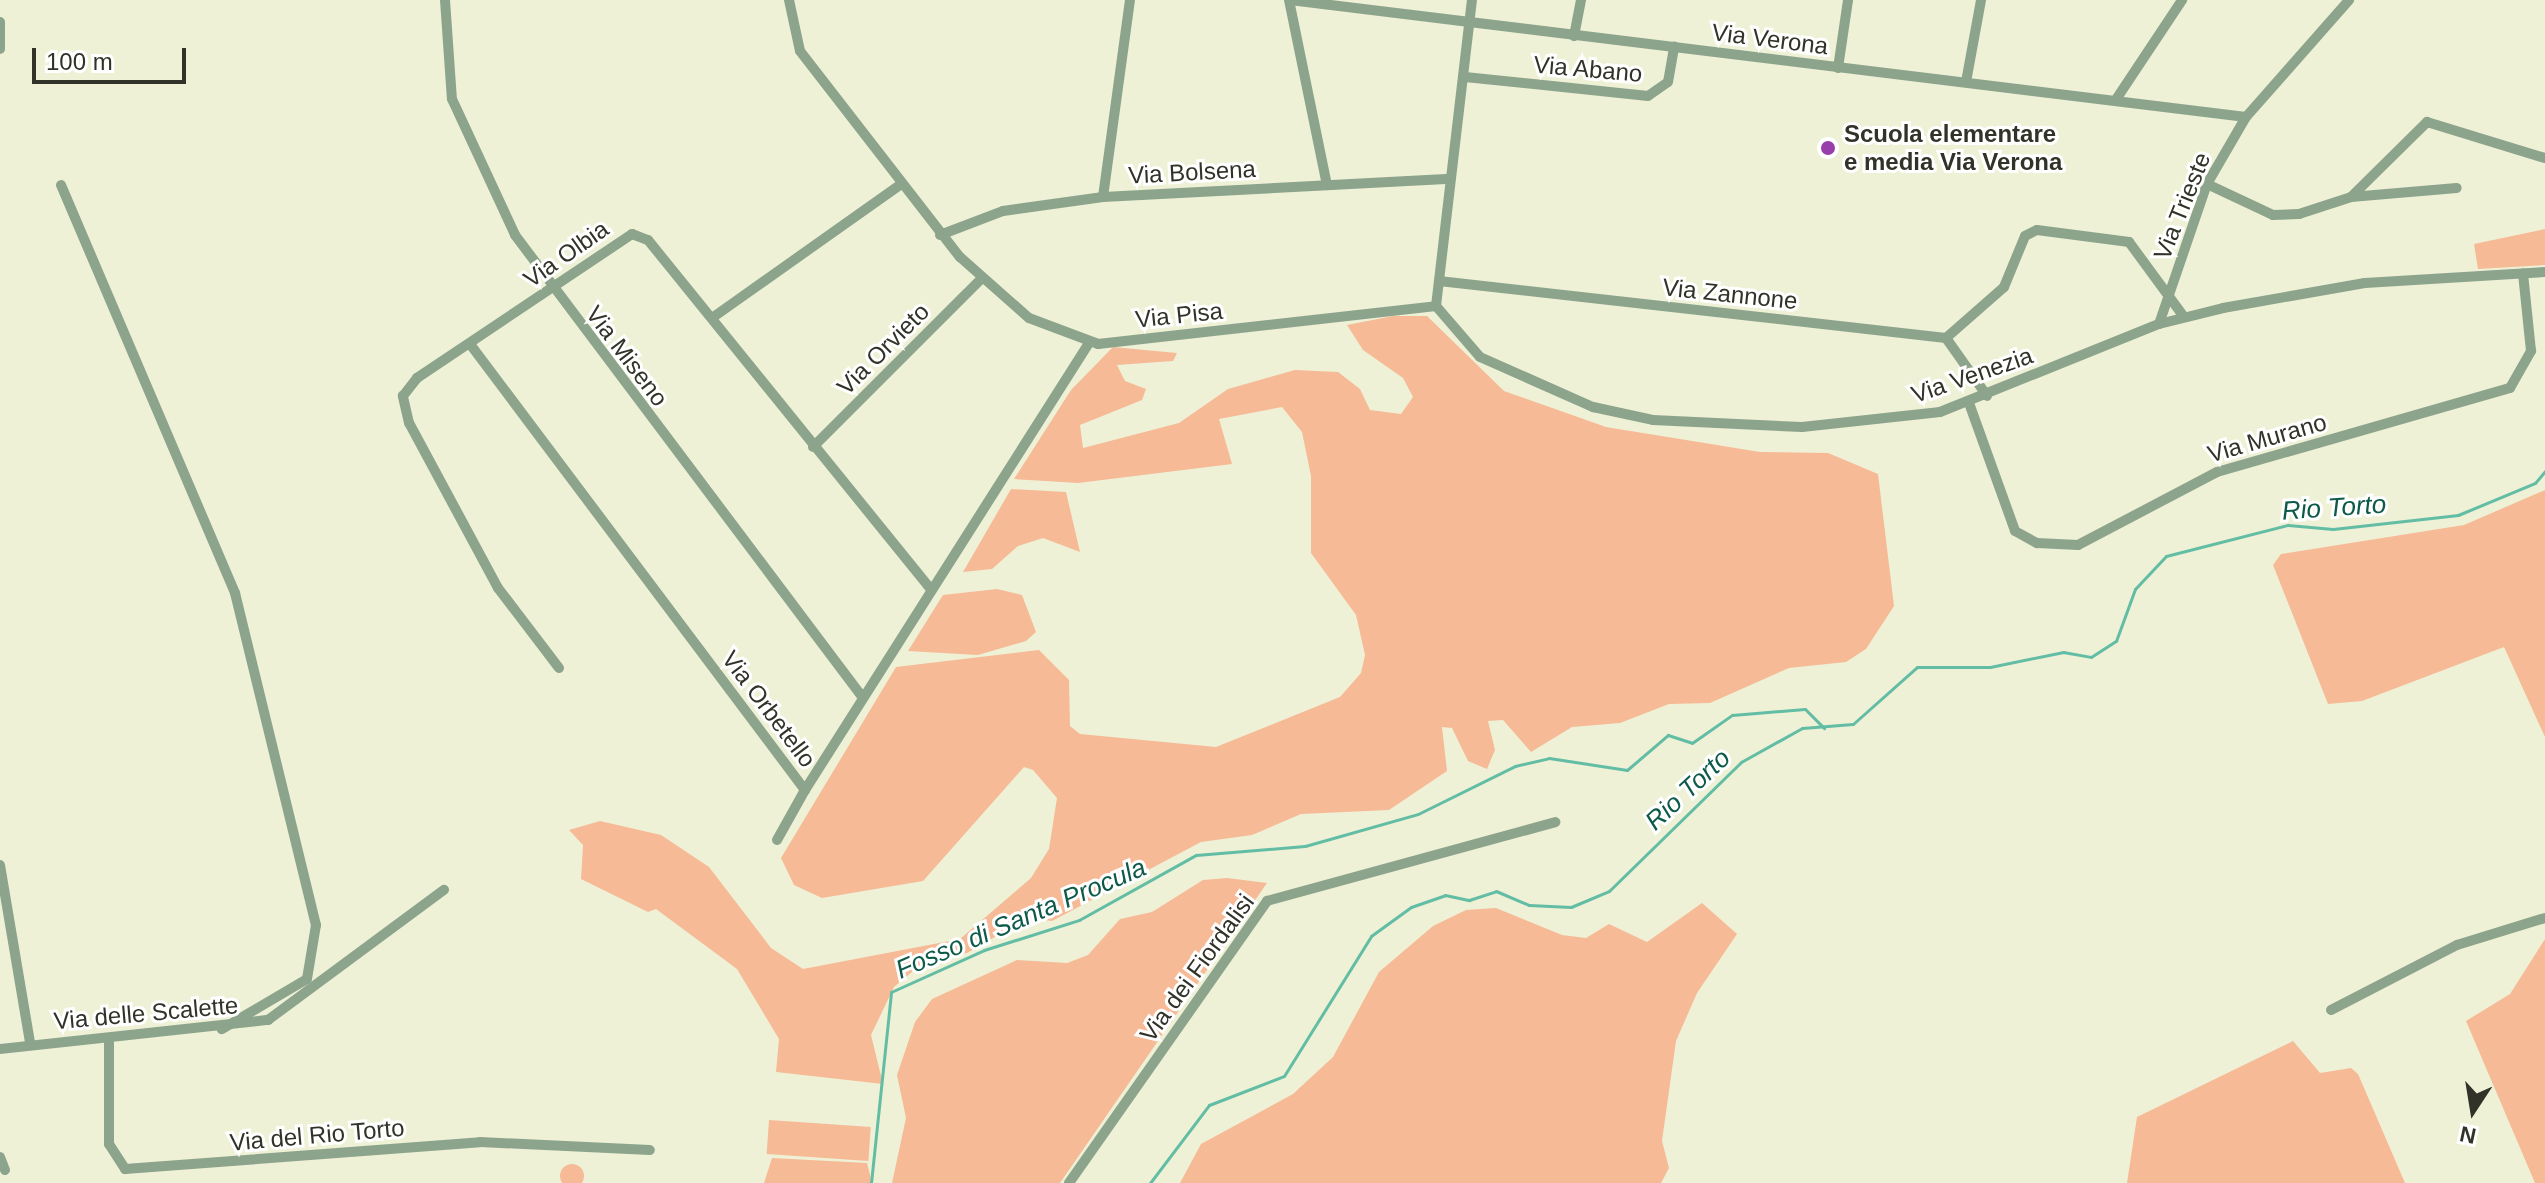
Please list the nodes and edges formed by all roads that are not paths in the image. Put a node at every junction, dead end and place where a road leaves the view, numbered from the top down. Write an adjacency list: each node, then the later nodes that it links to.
1 (445, 0): 35 (street, Via Miseno)
2 (789, 0): 25 (street, Via Pisa)
3 (1130, 0): 28 (street)
4 (1289, 0): 12 (street, Via Verona); 26 (street)
5 (1472, 0): 12 (street)
6 (1581, 0): 13 (street)
7 (1848, 0): 16 (street)
8 (1981, 0): 18 (street)
9 (2182, 0): 19 (street)
10 (2349, 0): 20 (street, Via Trieste)
11 (0, 22): 15 (street)
12 (1469, 23): 13 (street, Via Verona); 17 (street)
13 (1574, 36): 14 (street, Via Verona)
14 (1674, 47): 16 (street, Via Verona); 17 (street, Via Abano)
15 (0, 49)
16 (1838, 68): 18 (street, Via Verona)
17 (1465, 77): 22 (street)
18 (1966, 82): 19 (street, Via Verona)
19 (2117, 98): 20 (street, Via Verona)
20 (2246, 117): 23 (street, Via Trieste)
21 (2545, 158): 29 (street)
22 (1451, 179): 26 (street, Via Bolsena); 34 (street)
23 (2207, 184): 29 (street); 36 (street, Via Trieste)
24 (61, 185): 57 (street)
25 (900, 185): 30 (street, Via Pisa); 39 (street)
26 (1327, 185): 28 (street, Via Bolsena)
27 (2457, 188): 29 (street)
28 (1103, 197): 30 (street, Via Bolsena)
29 (2351, 197)
30 (940, 235): 33 (street, Via Pisa)
31 (2545, 272): 32 (street, Via Venezia)
32 (2523, 273): 38 (street, Via Venezia); 45 (street, Via Murano)
33 (981, 279): 42 (street, Via Pisa); 46 (street, Via Orvieto)
34 (1439, 281): 37 (street); 41 (street, Via Zannone)
35 (551, 289): 39 (street, Via Olbia); 43 (street, Via Olbia); 49 (street, Via Miseno)
36 (2168, 294): 38 (street); 40 (street, Via Trieste); 41 (street)
37 (1436, 306): 42 (street, Via Pisa); 45 (street, Via Venezia)
38 (2184, 317): 40 (street, Via Venezia)
39 (712, 318): 46 (street, Via Olbia)
40 (2159, 324): 44 (street, Via Venezia)
41 (1946, 338): 44 (street)
42 (1089, 343): 47 (street, Via Orbetello)
43 (470, 344): 48 (street, Via Olbia); 50 (street, Via Orbetello)
44 (1987, 396): 45 (street, Via Venezia)
45 (1969, 403)
46 (813, 447): 47 (street, Via Olbia)
47 (930, 588): 49 (street, Via Orbetello)
48 (559, 668)
49 (863, 698): 50 (street, Via Orbetello)
50 (805, 790): 52 (street)
51 (1555, 822): 64 (street, Via dei Fiordalisi)
52 (777, 840)
53 (0, 865): 59 (street)
54 (444, 890): 57 (street, Via delle Scalette)
55 (2545, 918): 56 (street)
56 (2331, 1010)
57 (222, 1029): 58 (street, Via delle Scalette)
58 (109, 1038): 59 (street, Via delle Scalette); 61 (street, Via del Rio Torto)
59 (30, 1043): 60 (street, Via delle Scalette)
60 (0, 1049)
61 (650, 1150)
62 (0, 1157): 63 (street)
63 (5, 1170)
64 (1069, 1183)

